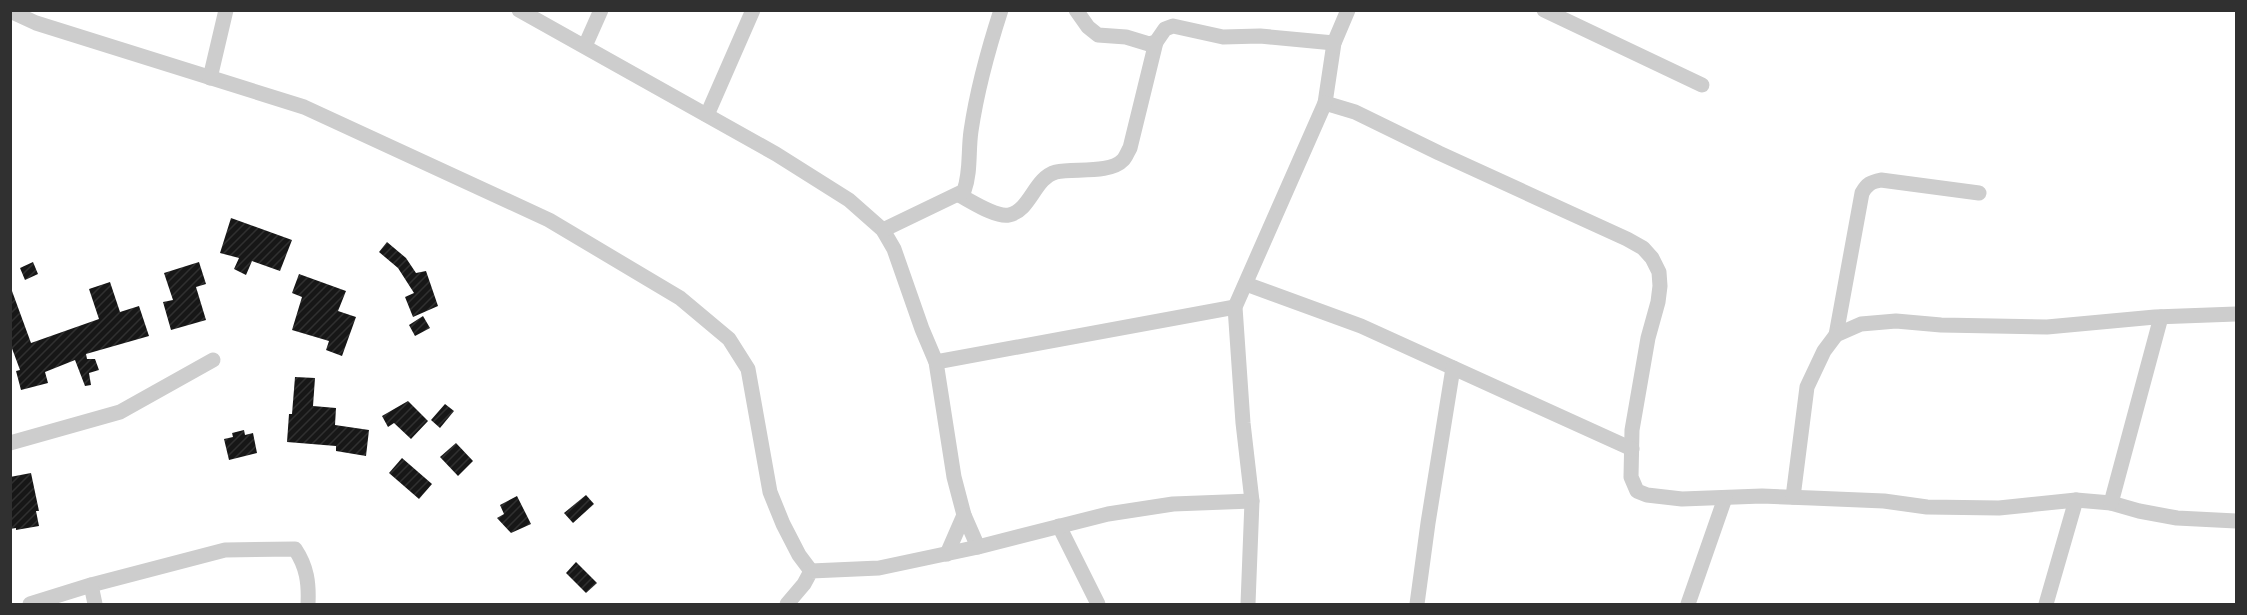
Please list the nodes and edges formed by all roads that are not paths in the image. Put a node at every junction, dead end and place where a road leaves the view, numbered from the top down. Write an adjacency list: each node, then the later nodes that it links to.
1 (226, 10): 13 (street)
2 (519, 10): 12 (street)
3 (601, 10): 12 (street)
4 (753, 10): 16 (street)
5 (1001, 10): 18 (street)
6 (1076, 10): 10 (street)
7 (1348, 10): 11 (street)
8 (1544, 10): 14 (street)
9 (10, 11): 13 (street)
10 (1156, 42): 11 (street); 18 (street)
11 (1334, 43): 15 (street)
12 (585, 46): 16 (street)
13 (210, 78): 40 (street)
14 (1702, 85)
15 (1325, 103): 20 (street); 29 (street)
16 (707, 115): 19 (street)
17 (1979, 193): 24 (street)
18 (959, 195): 19 (street)
19 (883, 230): 26 (street)
20 (1246, 284): 21 (street); 27 (street)
21 (1235, 307): 26 (street); 33 (street)
22 (2236, 314): 23 (street)
23 (2161, 317): 24 (street); 34 (street)
24 (1836, 335): 30 (street)
25 (213, 360): 28 (street)
26 (936, 362): 35 (street)
27 (1453, 368): 29 (street); 48 (street)
28 (10, 443)
29 (1632, 449): 31 (street)
30 (1793, 497): 31 (street); 32 (street)
31 (1725, 498): 49 (street)
32 (2076, 500): 34 (street); 50 (street)
33 (1252, 501): 37 (street); 47 (street)
34 (2111, 503): 36 (street)
35 (964, 515): 38 (street); 39 (street)
36 (2236, 521)
37 (1059, 526): 38 (street); 46 (street)
38 (978, 547): 39 (street)
39 (946, 554): 40 (street)
40 (811, 571): 45 (street)
41 (91, 585): 42 (street); 43 (street); 44 (street)
42 (30, 604)
43 (95, 604)
44 (308, 604)
45 (787, 604)
46 (1098, 604)
47 (1248, 604)
48 (1417, 604)
49 (1688, 604)
50 (2046, 604)

